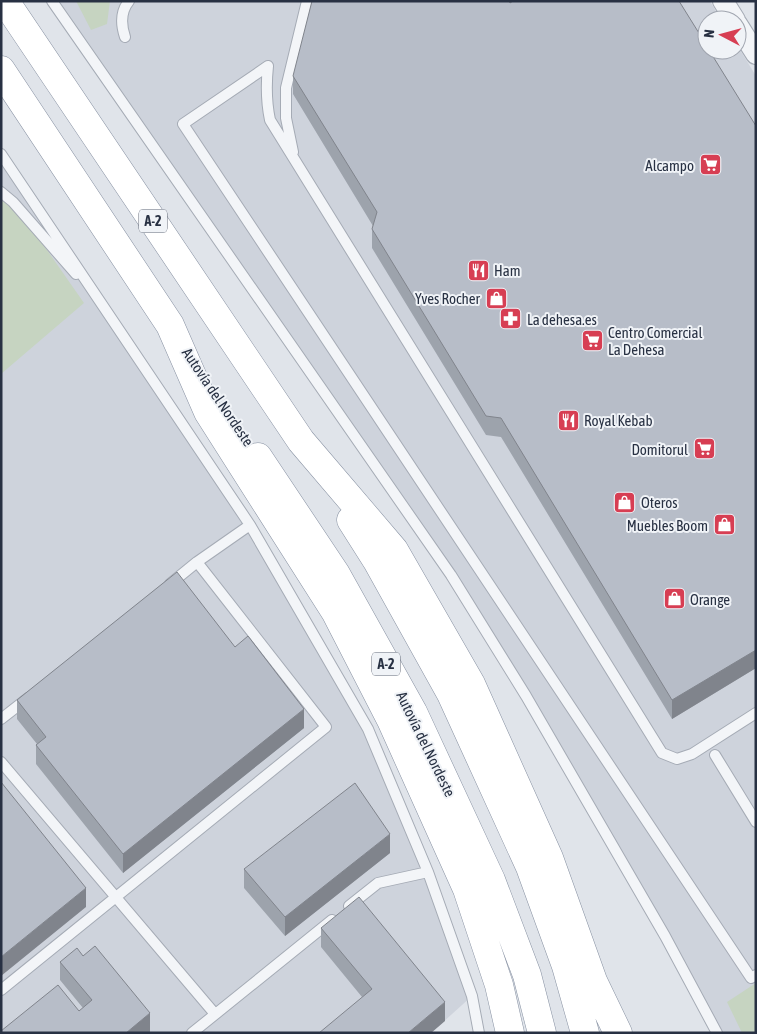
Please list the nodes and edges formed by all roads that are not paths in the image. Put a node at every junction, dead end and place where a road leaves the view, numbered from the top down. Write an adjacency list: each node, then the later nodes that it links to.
1 (5, 1): 16 (highway, A-2)
2 (52, 1): 7 (lane)
3 (60, 1): 7 (lane)
4 (129, 1): 6 (lane)
5 (307, 1): 12 (lane)
6 (125, 37)
7 (79, 40): 37 (lane)
8 (747, 40): 9 (street)
9 (756, 54)
10 (1, 70): 15 (highway, A-2)
11 (1, 154): 14 (lane)
12 (295, 160): 21 (lane); 28 (lane)
13 (1, 192): 14 (lane)
14 (106, 309): 17 (lane)
15 (170, 325): 33 (highway); 34 (highway, Autovía del Nordeste / A-2)
16 (301, 440): 35 (highway, A-2); 36 (highway)
17 (250, 525): 18 (lane); 26 (lane)
18 (197, 562): 19 (lane); 27 (lane)
19 (160, 592)
20 (39, 689): 22 (lane)
21 (756, 714)
22 (1, 719)
23 (715, 755): 25 (lane)
24 (1, 762): 27 (lane)
25 (756, 822)
26 (428, 872): 30 (lane); 32 (lane)
27 (116, 898): 29 (lane); 30 (lane)
28 (756, 975)
29 (1, 990)
30 (215, 1014): 31 (lane)
31 (192, 1033)
32 (479, 1033)
33 (510, 1033)
34 (542, 1033)
35 (585, 1033)
36 (618, 1033)
37 (717, 1033)

